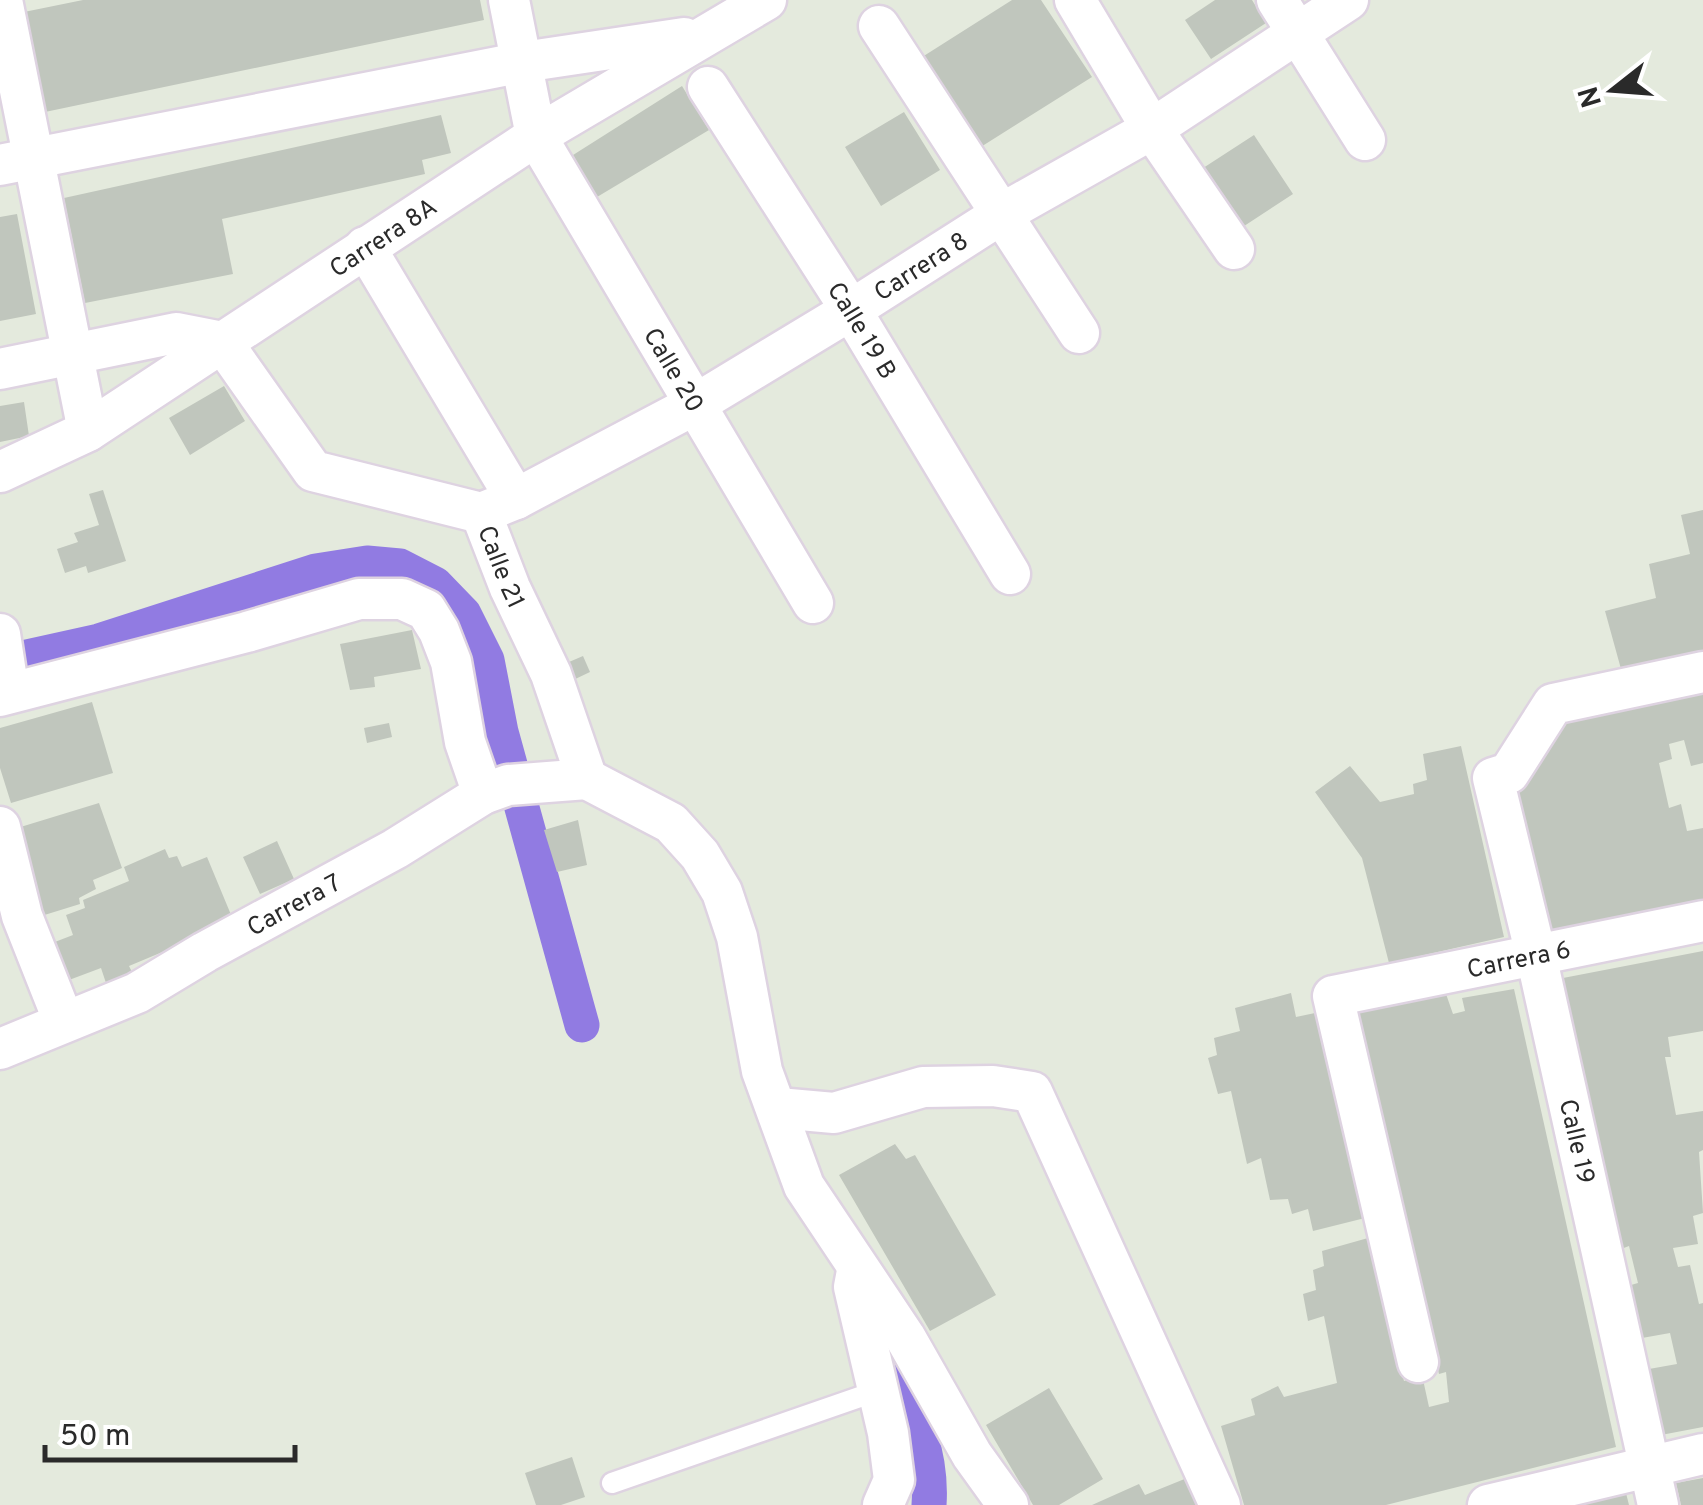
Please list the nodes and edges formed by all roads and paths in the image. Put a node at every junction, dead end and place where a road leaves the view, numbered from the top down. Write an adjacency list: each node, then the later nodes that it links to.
1 (2, 0): 14 (street)
2 (510, 0): 9 (street)
3 (766, 0): 8 (street, Carrera 8A)
4 (1075, 0): 11 (street)
5 (1348, 0): 6 (street, Carrera 8)
6 (1287, 17): 11 (street, Carrera 8); 13 (street)
7 (879, 26): 15 (street)
8 (703, 36): 9 (street); 12 (street, Carrera 8A)
9 (523, 62): 12 (street); 14 (street)
10 (708, 87): 18 (street, Calle 19 B)
11 (1152, 129): 15 (street, Carrera 8); 17 (street)
12 (536, 136): 16 (street, Carrera 8A); 23 (street, Calle 20)
13 (1366, 140)
14 (17, 161): 21 (street)
15 (1003, 214): 18 (street, Carrera 8); 19 (street)
16 (365, 247): 20 (street, Carrera 8A); 26 (street)
17 (1234, 249)
18 (851, 310): 23 (street, Carrera 8); 27 (street, Calle 19 B)
19 (1078, 333)
20 (222, 342): 21 (street); 24 (street, Carrera 8A); 26 (street, Calle 21)
21 (73, 356): 22 (street); 24 (street)
22 (0, 369)
23 (694, 404): 26 (street, Carrera 8); 28 (street, Calle 20)
24 (88, 432): 25 (street, Carrera 8A)
25 (0, 472)
26 (498, 506): 31 (street, Calle 21)
27 (1010, 574)
28 (813, 604)
29 (3, 671): 32 (street)
30 (1703, 672): 35 (street, Calle 19)
31 (587, 779): 32 (street, Carrera 7); 38 (street)
32 (511, 787): 36 (street, Carrera 7)
33 (0, 826): 36 (street)
34 (1703, 921): 35 (street, Carrera 6)
35 (1536, 955): 40 (street, Carrera 6); 43 (street, Calle 19)
36 (64, 1022): 37 (street, Carrera 7)
37 (0, 1049)
38 (778, 1108): 39 (street); 47 (street)
39 (858, 1267): 41 (street); 46 (street)
40 (1418, 1362)
41 (877, 1391): 44 (lane); 45 (street)
42 (1703, 1454): 43 (street)
43 (1650, 1465): 48 (street); 49 (street, Calle 19)
44 (612, 1483)
45 (883, 1505)
46 (1008, 1505)
47 (1220, 1505)
48 (1488, 1505)
49 (1658, 1505)

